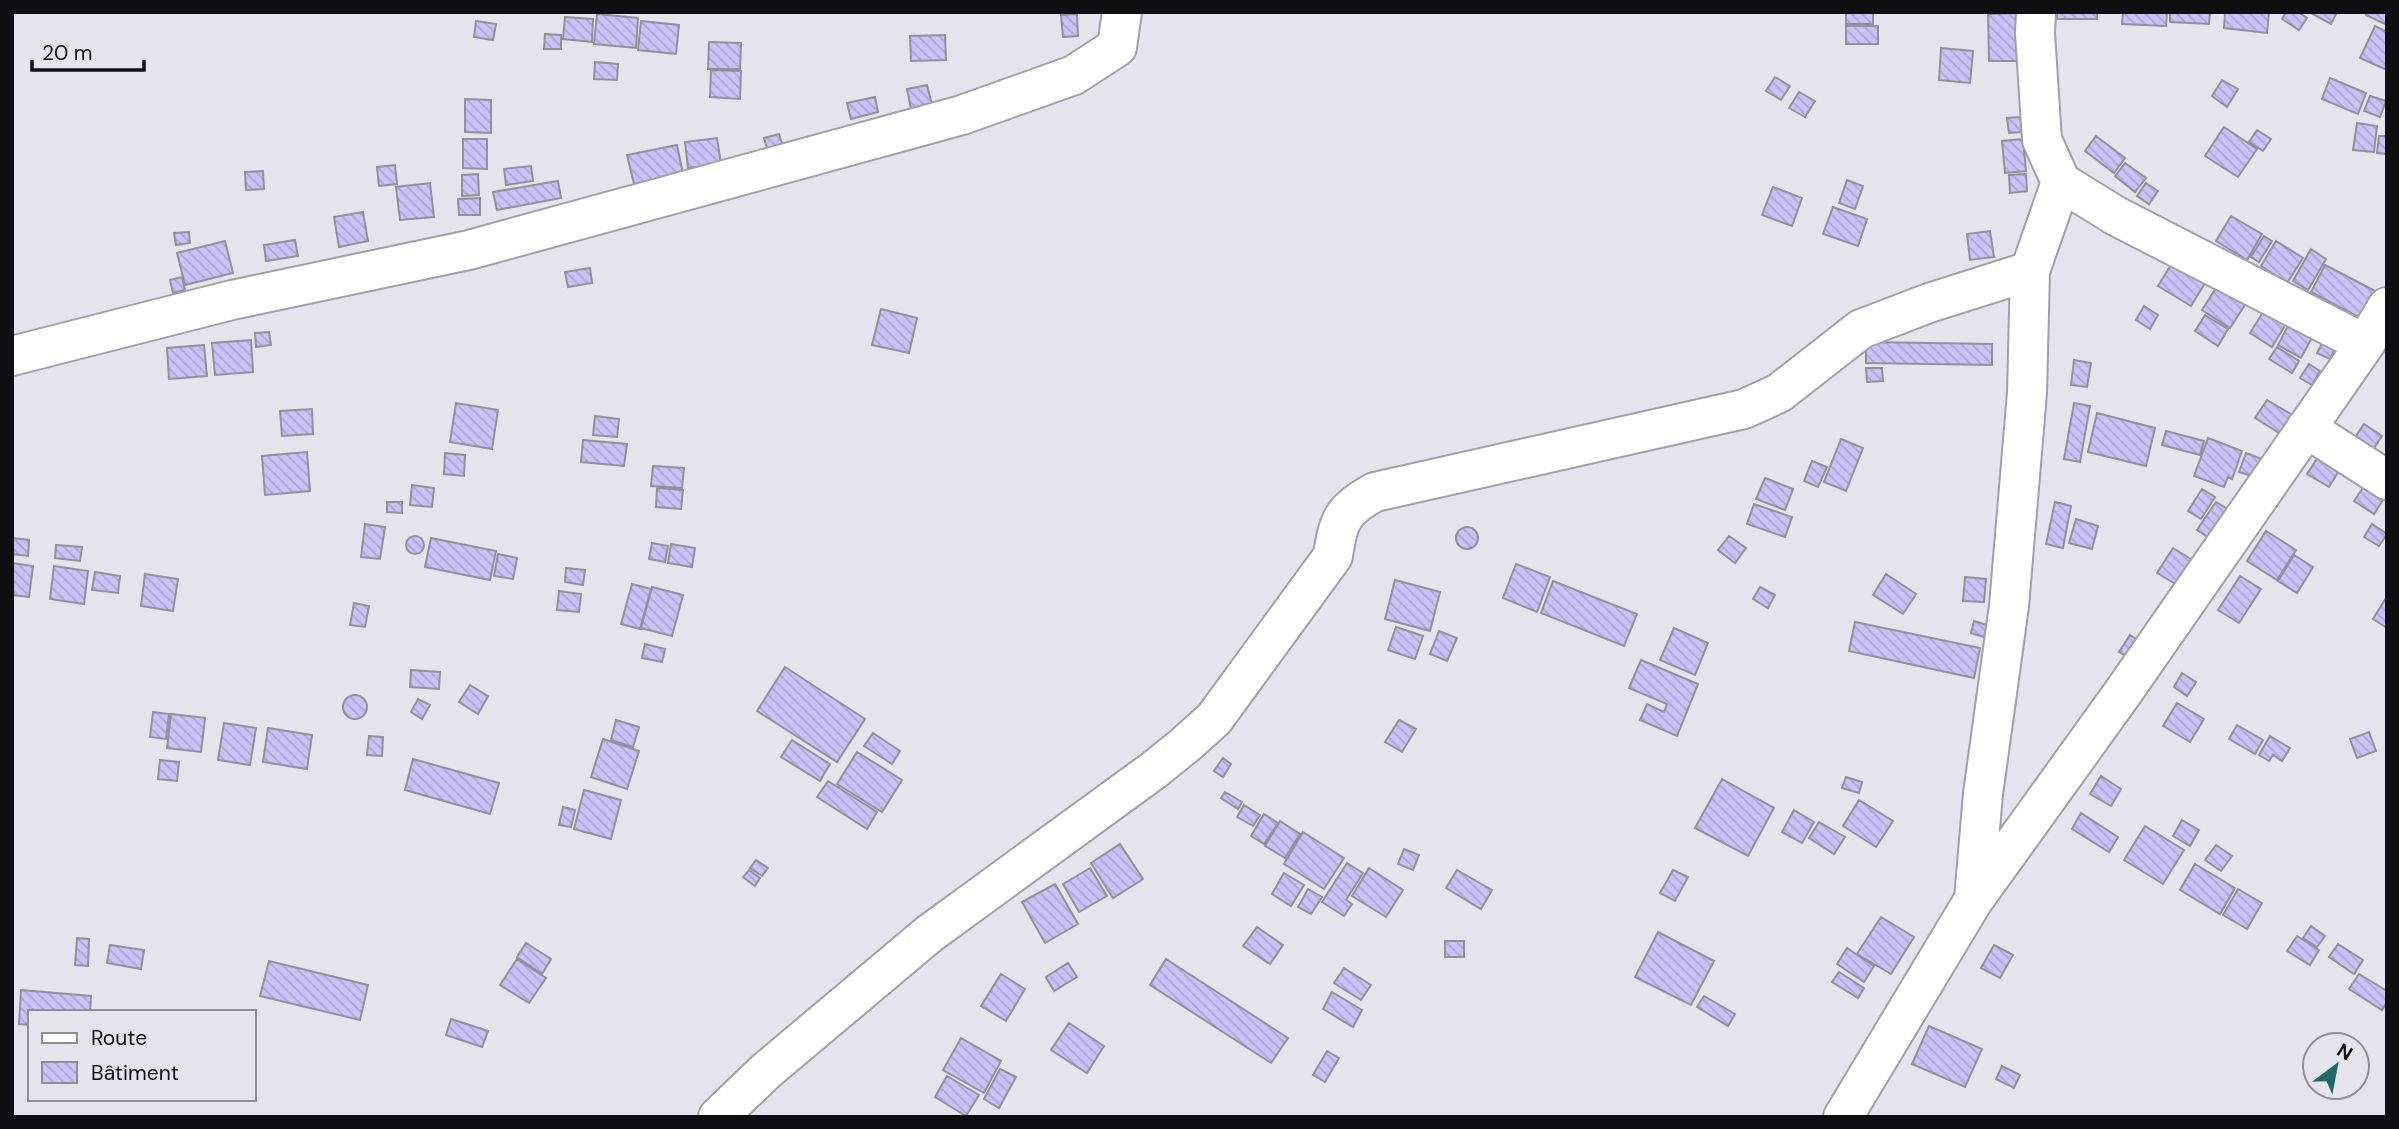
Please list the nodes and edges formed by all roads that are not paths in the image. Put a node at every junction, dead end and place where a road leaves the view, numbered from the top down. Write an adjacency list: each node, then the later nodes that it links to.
1 (1122, 12): 7 (street)
2 (2036, 12): 3 (street)
3 (2061, 182): 4 (street); 6 (street)
4 (2030, 271): 10 (street); 11 (street)
5 (2387, 307): 6 (street)
6 (2365, 344): 8 (street)
7 (12, 356)
8 (2306, 428): 9 (street); 10 (street)
9 (2387, 480)
10 (1973, 901): 12 (street)
11 (718, 1117)
12 (1843, 1117)

